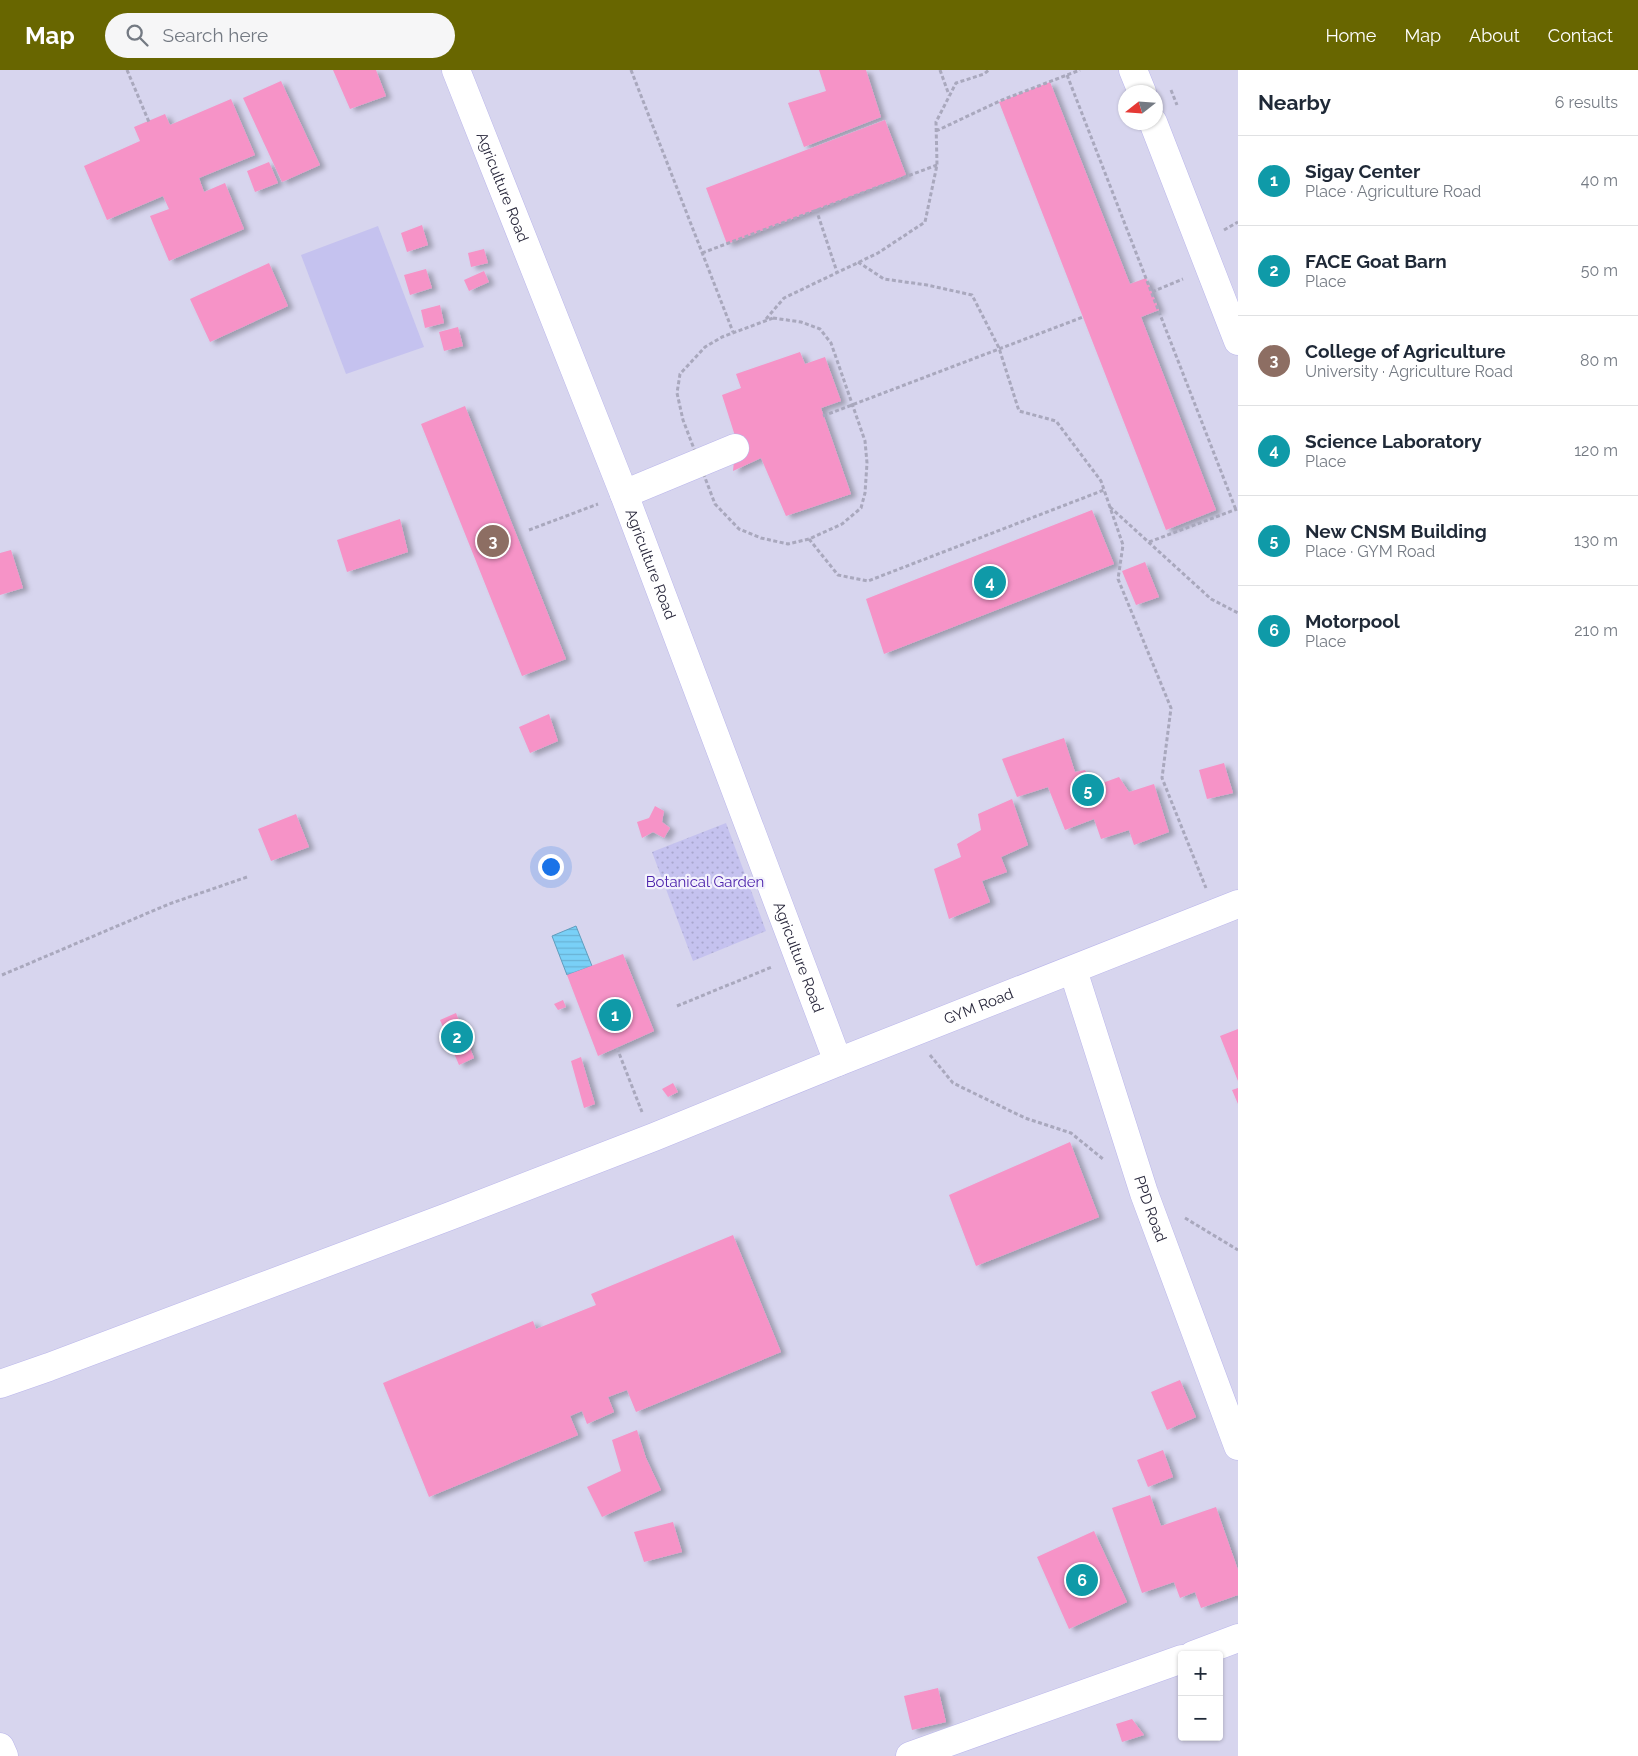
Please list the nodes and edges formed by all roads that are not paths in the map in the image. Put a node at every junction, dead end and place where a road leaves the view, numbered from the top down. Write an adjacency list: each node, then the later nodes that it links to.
1 (456, 70): 7 (street, Agriculture Road)
2 (1133, 70): 3 (street)
3 (1139, 85)
4 (1157, 130): 5 (street)
5 (1238, 341)
6 (734, 448): 7 (street)
7 (624, 494): 10 (street, Agriculture Road)
8 (1238, 904): 9 (street, GYM Road)
9 (1073, 970): 10 (street, GYM Road); 12 (street, PPD Road)
10 (838, 1062): 11 (street, GYM Road)
11 (0, 1384)
12 (1238, 1446)
13 (1238, 1638): 14 (street)
14 (1203, 1651)
15 (1178, 1660): 18 (street)
16 (0, 1747): 17 (street)
17 (4, 1756)
18 (910, 1756)

